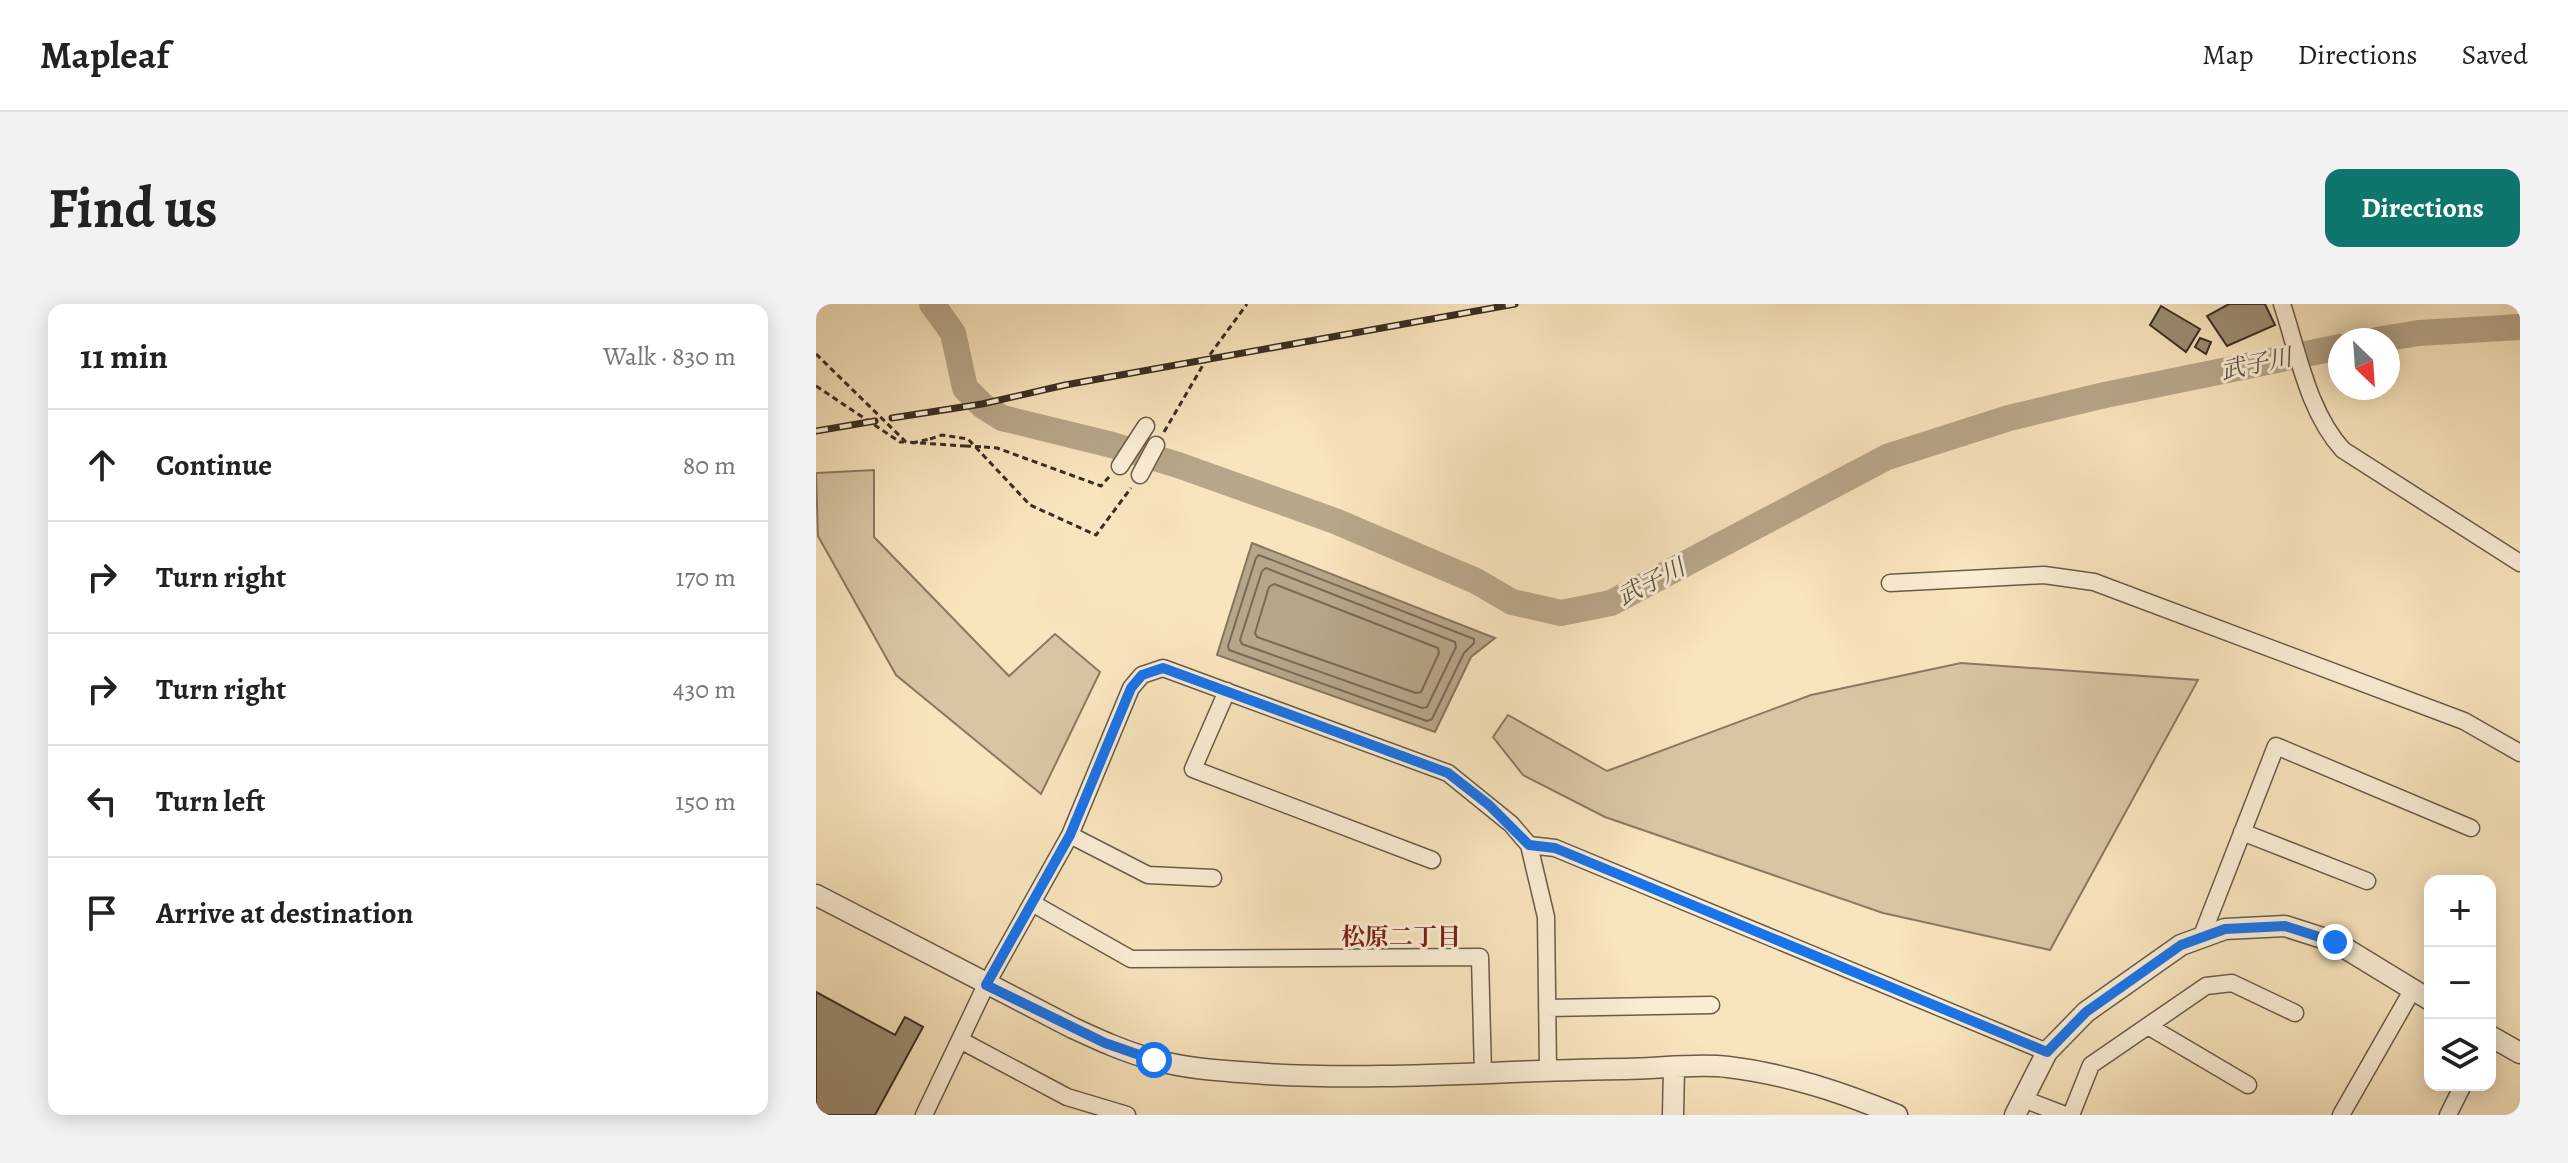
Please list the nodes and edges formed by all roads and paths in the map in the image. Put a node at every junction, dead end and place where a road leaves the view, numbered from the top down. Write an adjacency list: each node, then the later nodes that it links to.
1 (1247, 304): 6 (path)
2 (2284, 310): 9 (street)
3 (816, 354): 7 (path, bridge)
4 (816, 386): 8 (path, bridge)
5 (1146, 426): 7 (street)
6 (1156, 445): 8 (street)
7 (1120, 466)
8 (1140, 475)
9 (2520, 563)
10 (1890, 583): 12 (street)
11 (1227, 691): 15 (street); 16 (street); 17 (street)
12 (2520, 753)
13 (2471, 828): 14 (street)
14 (2242, 832): 19 (street); 22 (street)
15 (1070, 835): 18 (street); 21 (street)
16 (1529, 845): 26 (street); 31 (street)
17 (1432, 860)
18 (1213, 878)
19 (2367, 881)
20 (816, 895): 23 (street)
21 (1032, 903): 23 (street); 35 (street)
22 (2201, 938): 24 (street); 31 (street)
23 (986, 985): 30 (street); 35 (street)
24 (2422, 994): 44 (street)
25 (1711, 1005): 26 (street)
26 (1547, 1008): 34 (street)
27 (2295, 1013): 28 (street)
28 (2148, 1026): 36 (street); 43 (street)
29 (2496, 1039): 32 (street)
30 (960, 1040): 39 (street); 40 (street)
31 (2047, 1052): 38 (street)
32 (2520, 1053)
33 (1674, 1068): 34 (street); 41 (street); 42 (street)
34 (1548, 1069): 35 (street)
35 (1483, 1074)
36 (2248, 1085)
37 (2460, 1091): 45 (street)
38 (2019, 1107): 43 (street)
39 (924, 1115)
40 (1127, 1115)
41 (1673, 1115)
42 (1897, 1115)
43 (2068, 1115)
44 (2341, 1115)
45 (2448, 1115)

